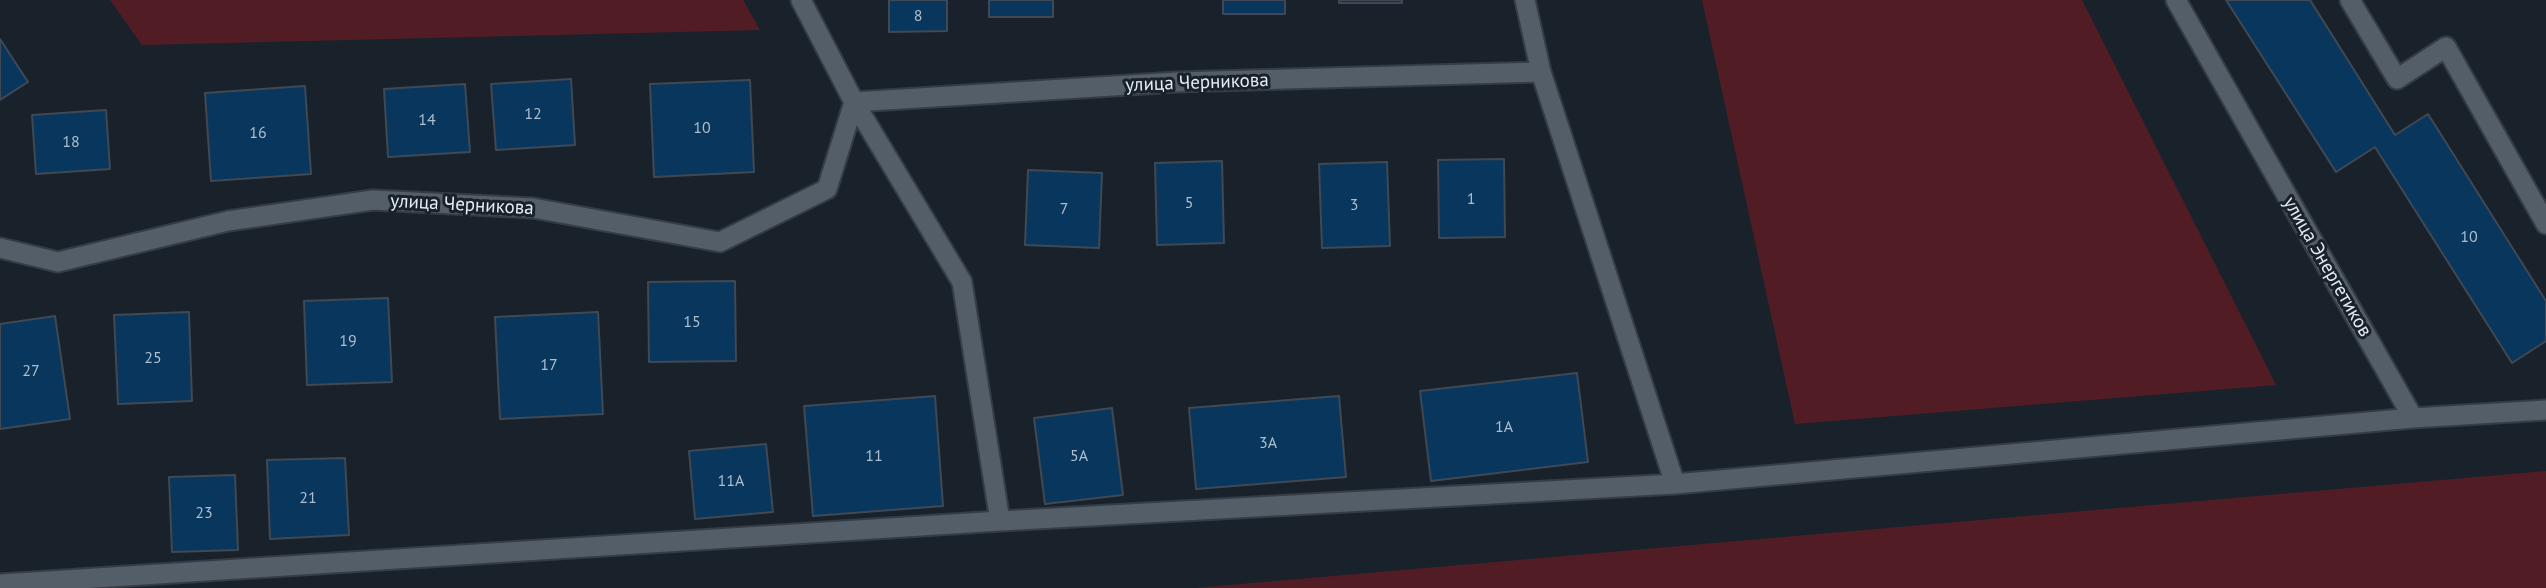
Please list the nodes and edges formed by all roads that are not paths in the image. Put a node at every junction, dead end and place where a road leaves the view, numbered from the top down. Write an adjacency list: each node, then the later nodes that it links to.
1 (801, 0): 6 (street)
2 (1525, 0): 5 (street)
3 (2176, 0): 10 (street, улица Энергетиков)
4 (2350, 0): 7 (street)
5 (1541, 72): 6 (street, улица Черникова); 11 (street)
6 (854, 102): 8 (street, улица Черникова); 12 (street)
7 (2546, 224)
8 (0, 248)
9 (2546, 410): 10 (street)
10 (2413, 418): 11 (street)
11 (1675, 484): 12 (street)
12 (1000, 521): 13 (street)
13 (0, 584)

